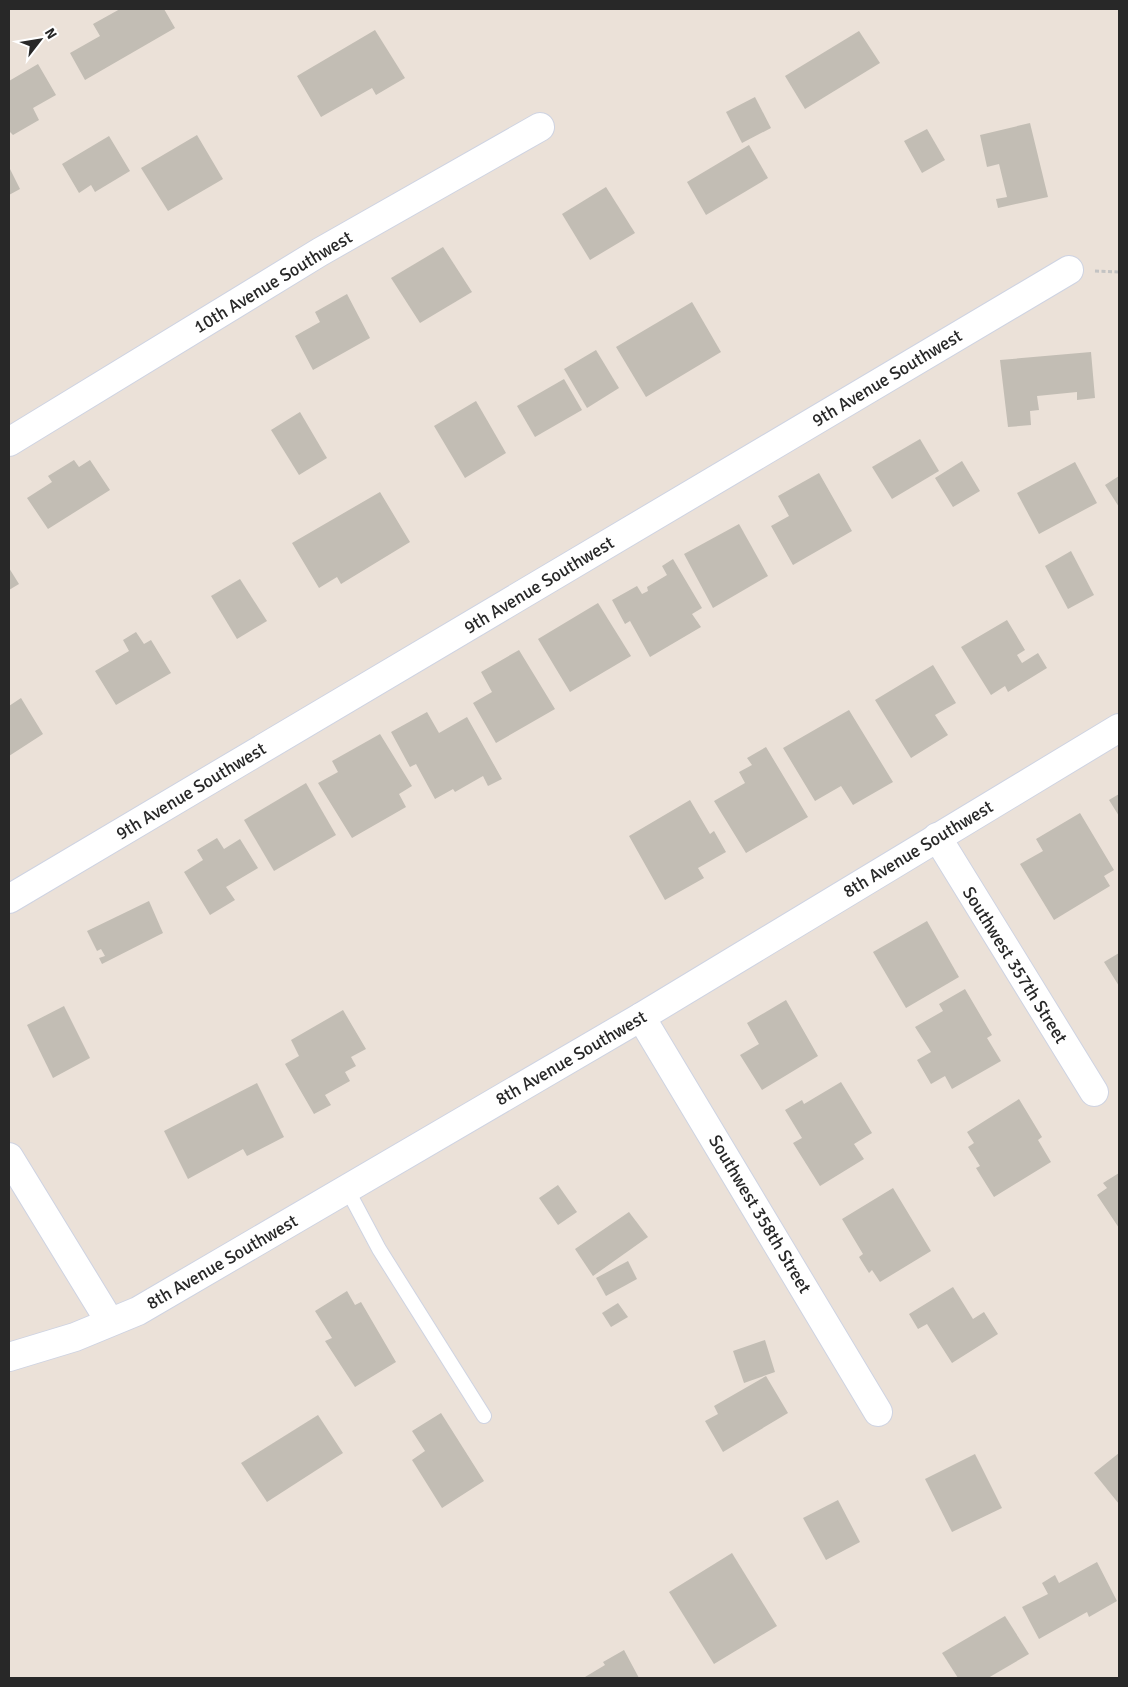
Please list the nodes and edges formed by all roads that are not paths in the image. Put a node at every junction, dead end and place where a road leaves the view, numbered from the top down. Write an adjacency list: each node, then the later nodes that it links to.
1 (540, 127): 3 (street, 10th Avenue Southwest)
2 (1070, 270): 6 (street, 9th Avenue Southwest)
3 (9, 442)
4 (1119, 728): 5 (street, 8th Avenue Southwest)
5 (937, 837): 7 (street, 8th Avenue Southwest); 8 (street, Southwest 357th Street)
6 (9, 899)
7 (642, 1017): 10 (street, 8th Avenue Southwest); 13 (street, Southwest 358th Street)
8 (1094, 1092)
9 (9, 1157): 11 (street)
10 (347, 1189): 11 (street, 8th Avenue Southwest); 14 (lane)
11 (110, 1322): 12 (street, 8th Avenue Southwest)
12 (9, 1356)
13 (878, 1412)
14 (484, 1416)

